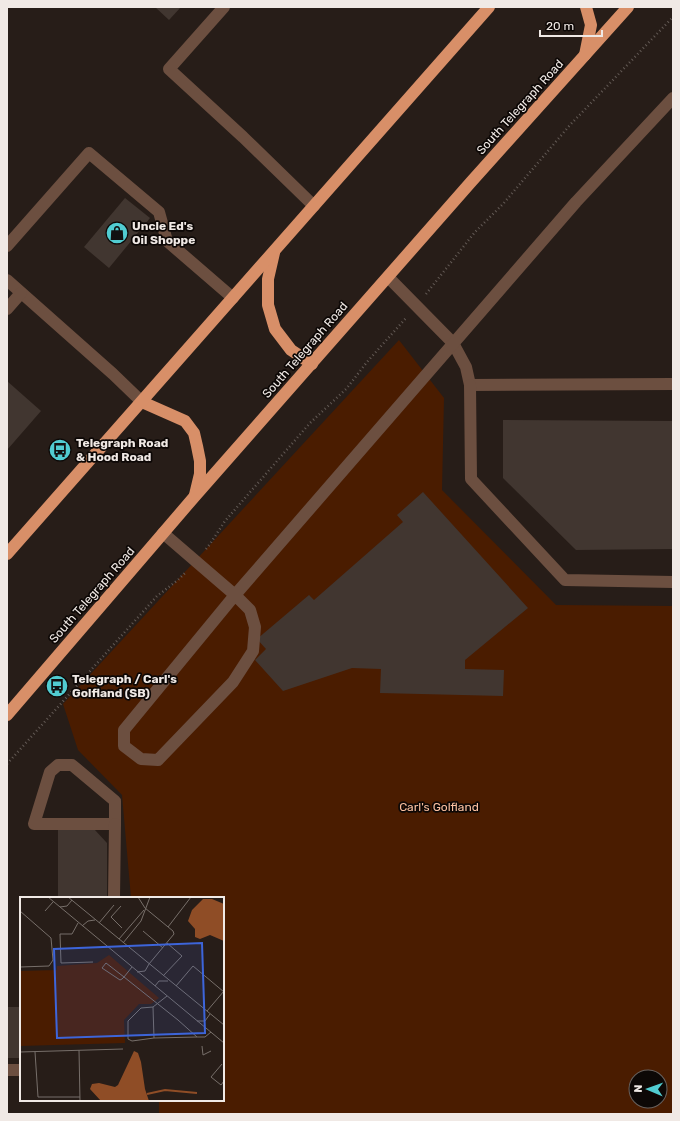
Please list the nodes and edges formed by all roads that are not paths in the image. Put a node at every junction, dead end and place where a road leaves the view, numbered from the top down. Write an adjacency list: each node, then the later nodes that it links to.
1 (224, 7): 7 (lane)
2 (489, 7): 7 (highway)
3 (586, 7): 5 (highway)
4 (628, 7): 5 (highway, South Telegraph Road)
5 (585, 56): 10 (highway, South Telegraph Road)
6 (673, 98): 15 (lane)
7 (314, 206): 9 (highway)
8 (7, 246): 13 (lane)
9 (274, 252): 13 (highway); 16 (highway)
10 (388, 277): 15 (lane); 16 (highway, South Telegraph Road)
11 (7, 280): 12 (lane)
12 (21, 293): 14 (lane); 19 (lane)
13 (233, 298): 19 (highway)
14 (7, 309)
15 (453, 343): 18 (lane); 24 (lane)
16 (312, 364): 20 (highway, South Telegraph Road)
17 (673, 384): 18 (lane)
18 (470, 385): 23 (lane)
19 (142, 402): 20 (highway); 22 (highway)
20 (195, 496): 21 (highway, South Telegraph Road)
21 (163, 533): 24 (lane); 25 (highway, South Telegraph Road)
22 (7, 554)
23 (673, 582)
24 (235, 595): 24 (lane)
25 (7, 715)
26 (115, 824): 26 (lane); 27 (lane)
27 (114, 897)
28 (7, 1070): 29 (lane)
29 (20, 1070)

